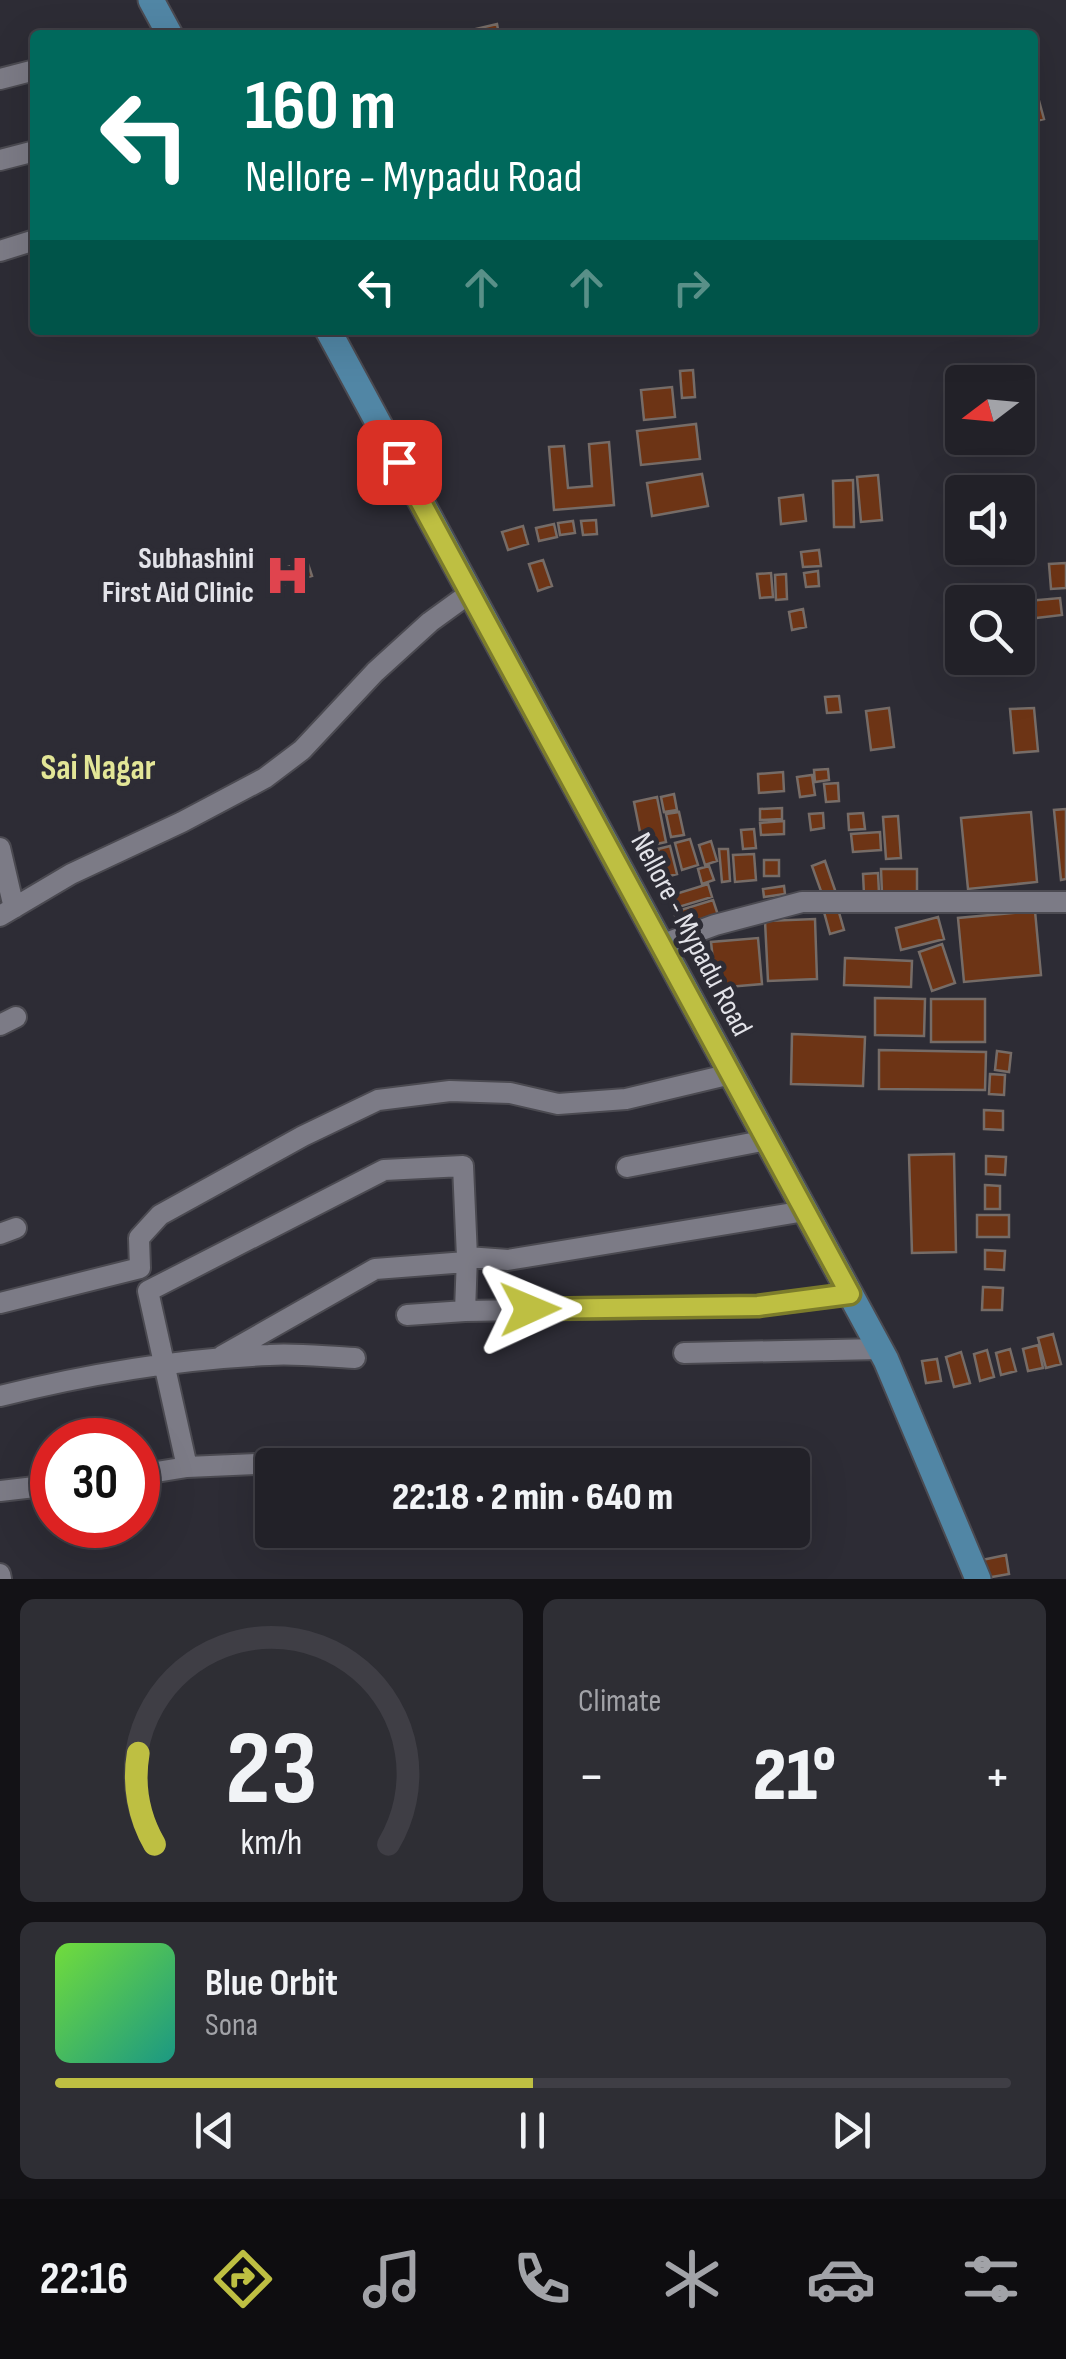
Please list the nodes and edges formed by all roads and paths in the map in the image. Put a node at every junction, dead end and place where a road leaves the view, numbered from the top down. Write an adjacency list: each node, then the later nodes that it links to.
1 (151, 0): 2 (main road)
2 (162, 30)
3 (30, 71): 4 (street)
4 (0, 79)
5 (30, 152): 6 (street)
6 (0, 160)
7 (30, 241): 8 (street)
8 (0, 250)
9 (331, 335): 10 (main road, Nellore - Mypadu Road)
10 (470, 593): 13 (street); 14 (main road, Nellore - Mypadu Road)
11 (0, 848): 13 (street)
12 (1066, 902): 14 (street)
13 (7, 912)
14 (661, 945): 15 (main road, Nellore - Mypadu Road)
15 (731, 1074): 16 (main road, Nellore - Mypadu Road); 21 (street)
16 (766, 1140): 17 (street); 18 (main road, Nellore - Mypadu Road)
17 (627, 1167)
18 (805, 1210): 19 (street); 20 (main road, Nellore - Mypadu Road)
19 (466, 1260): 22 (street); 27 (street); 28 (street)
20 (850, 1294): 22 (street); 24 (main road, Nellore - Mypadu Road)
21 (0, 1303)
22 (465, 1311): 23 (street)
23 (407, 1315)
24 (880, 1349): 25 (street); 35 (main road, Nellore - Mypadu Road)
25 (684, 1353)
26 (354, 1358): 27 (street)
27 (215, 1359): 28 (street)
28 (166, 1363): 29 (street); 31 (street)
29 (0, 1396)
30 (255, 1464): 31 (street)
31 (187, 1467): 32 (street)
32 (160, 1472)
33 (30, 1487): 34 (street)
34 (0, 1490)
35 (978, 1579)

